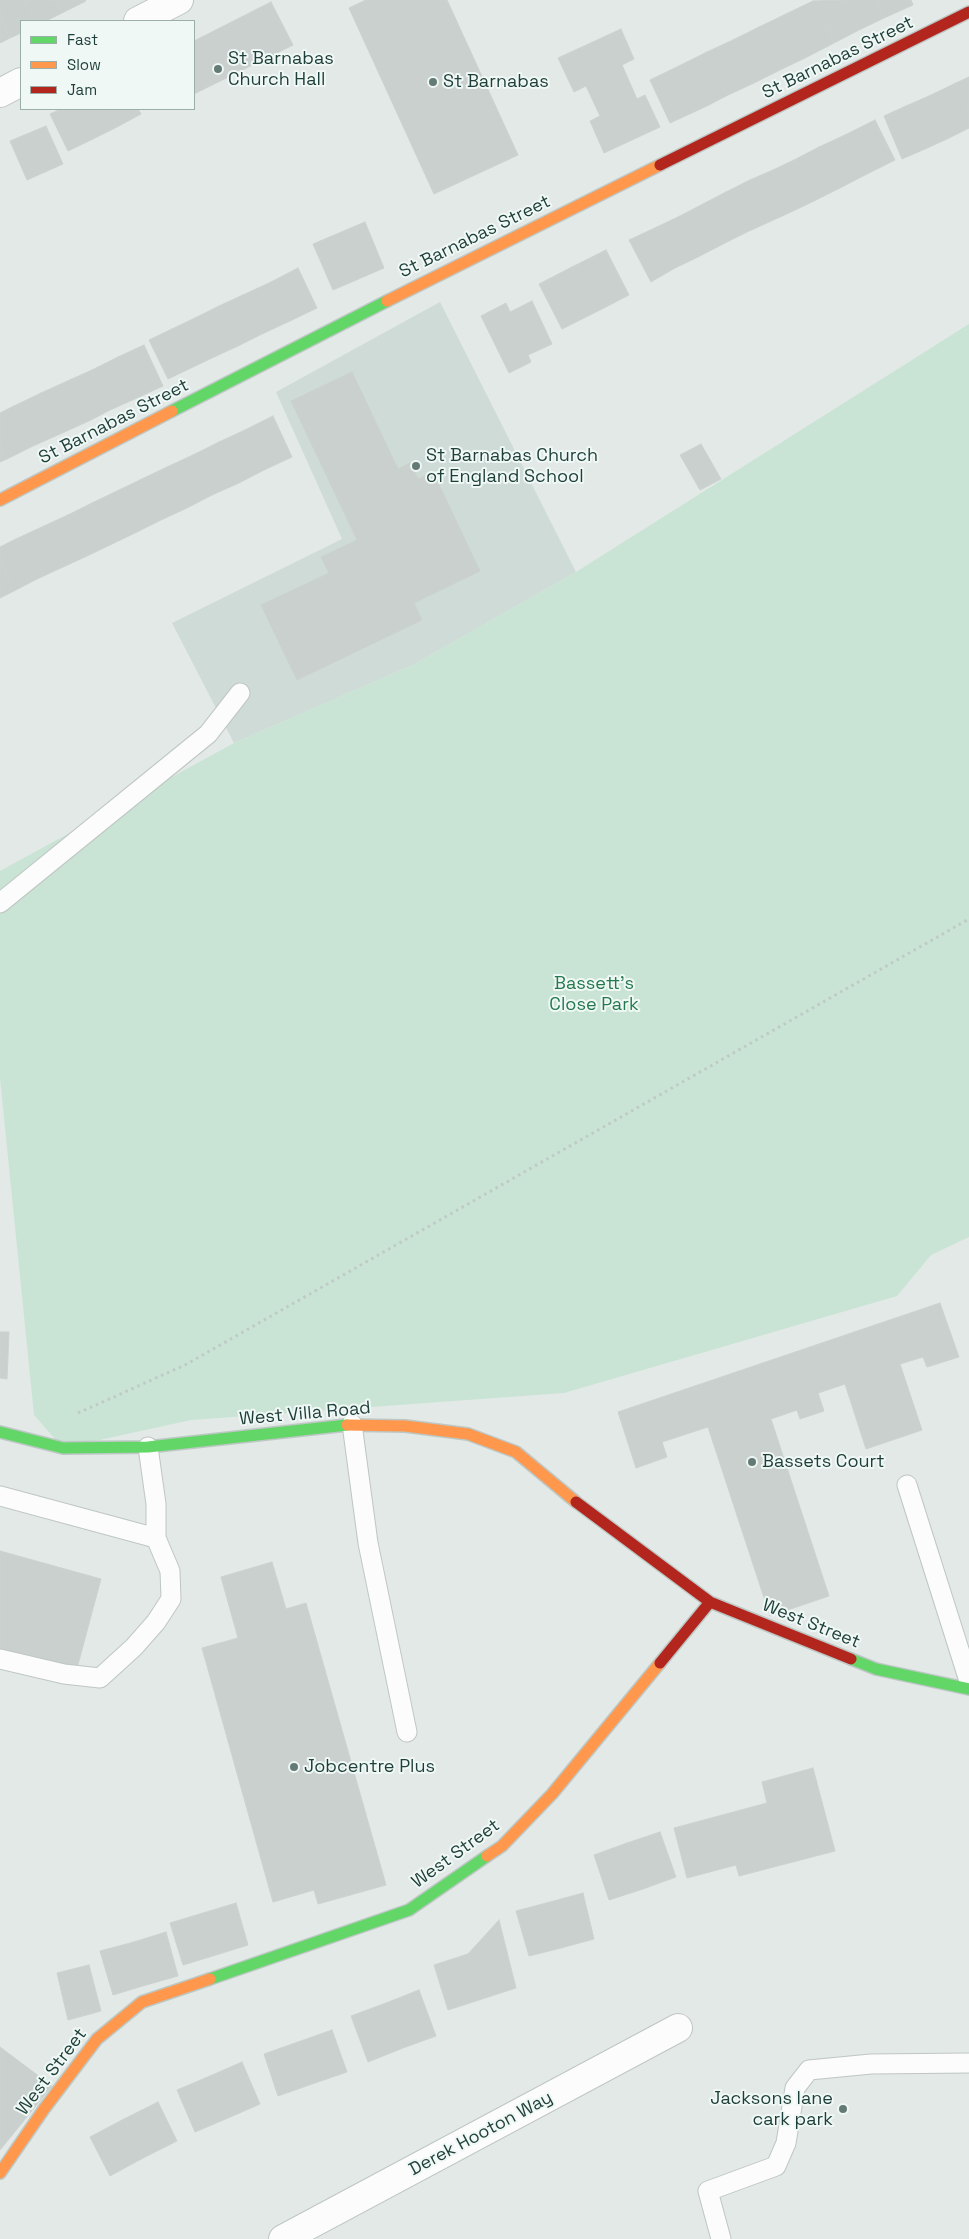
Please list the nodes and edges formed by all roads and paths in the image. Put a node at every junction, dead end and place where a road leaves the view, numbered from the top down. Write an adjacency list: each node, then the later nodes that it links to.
1 (178, 0): 3 (street)
2 (969, 12): 6 (street, St Barnabas Street)
3 (140, 20)
4 (20, 83): 5 (street)
5 (0, 93)
6 (0, 500)
7 (240, 693): 8 (lane)
8 (0, 903)
9 (969, 919): 13 (path)
10 (352, 1424): 12 (street, West Villa Road); 17 (street, West Villa Road); 21 (lane)
11 (0, 1432): 13 (street, West Villa Road)
12 (148, 1447): 13 (street, West Villa Road); 16 (lane)
13 (63, 1448)
14 (907, 1485): 19 (lane)
15 (0, 1496): 16 (lane)
16 (156, 1538): 18 (lane)
17 (710, 1602): 20 (street, West Street); 24 (street, West Street)
18 (0, 1659)
19 (969, 1681)
20 (969, 1688)
21 (407, 1732)
22 (678, 2028): 25 (street, Derek Hooton Way)
23 (969, 2063): 26 (lane)
24 (0, 2173)
25 (283, 2239)
26 (721, 2239)

